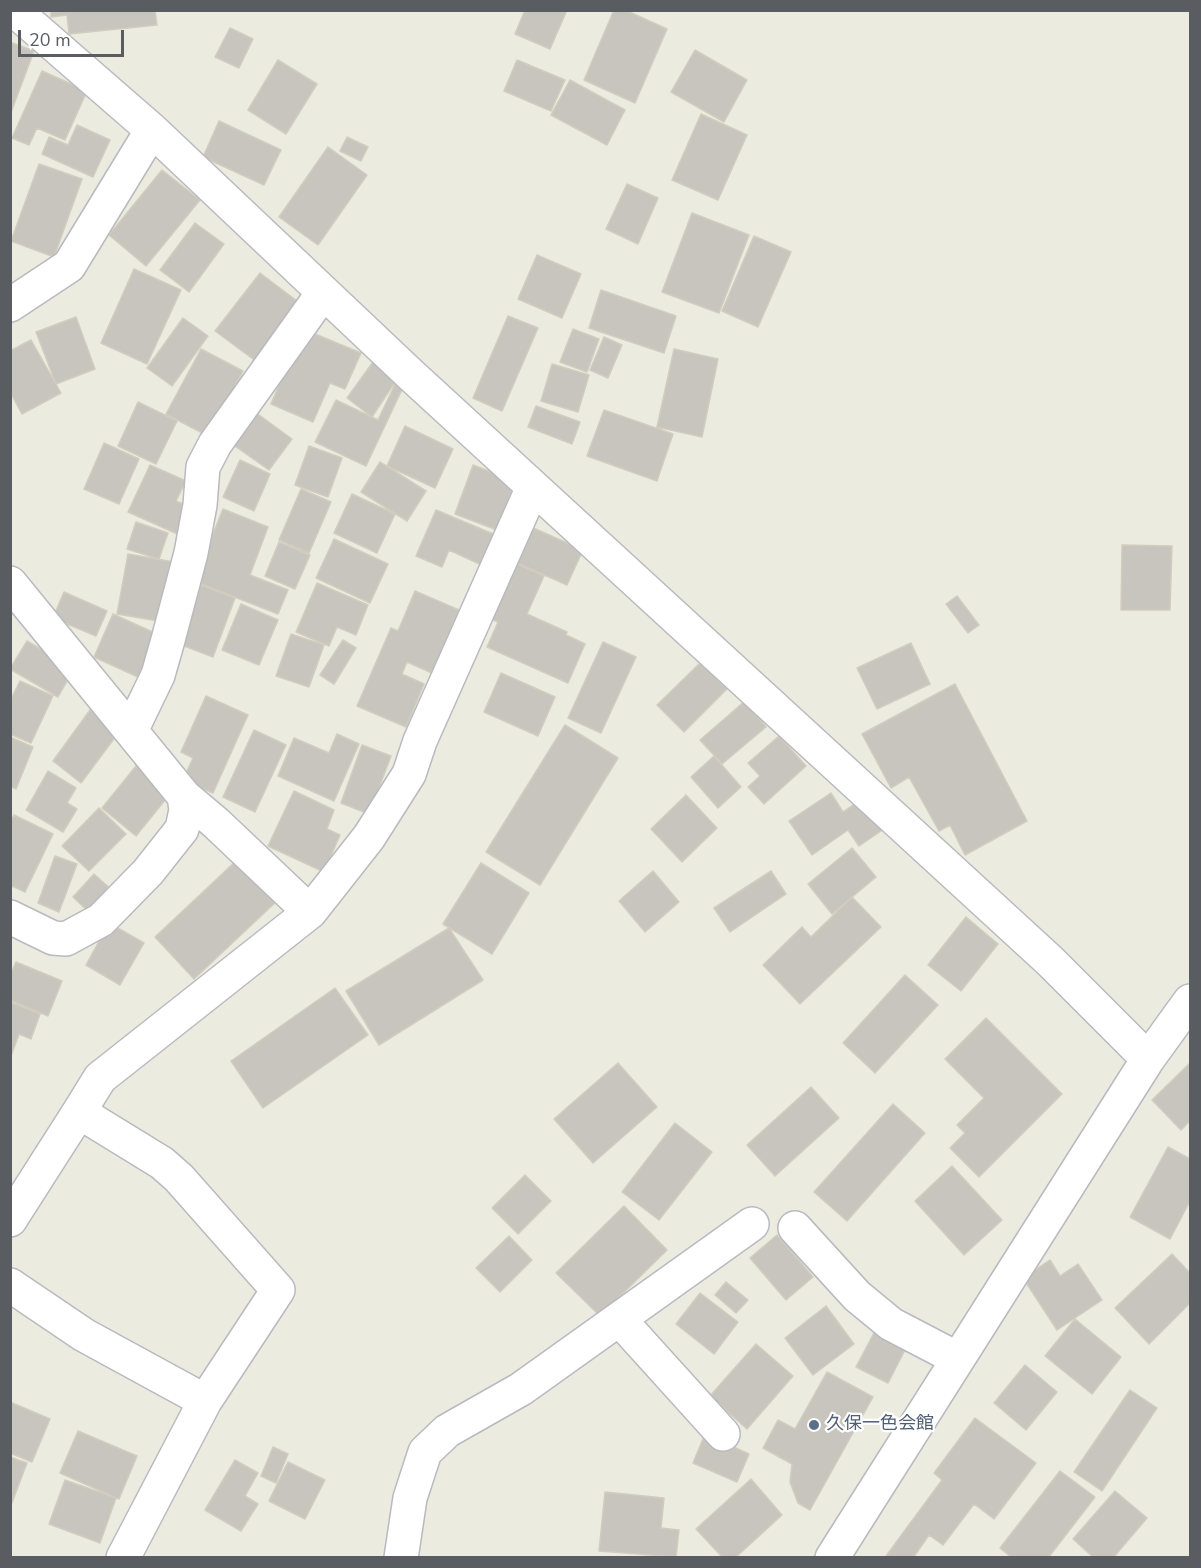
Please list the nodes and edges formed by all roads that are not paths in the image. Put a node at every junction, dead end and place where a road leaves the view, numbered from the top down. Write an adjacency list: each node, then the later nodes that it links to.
1 (14, 10): 2 (street)
2 (152, 130): 3 (street); 4 (street)
3 (323, 292): 5 (street); 7 (street)
4 (10, 305)
5 (533, 487): 9 (street); 12 (street)
6 (10, 583): 7 (street)
7 (131, 731): 8 (street)
8 (184, 796): 9 (street); 10 (street)
9 (310, 912): 13 (street)
10 (10, 917)
11 (1188, 1012): 12 (street)
12 (1148, 1059): 19 (street)
13 (79, 1112): 14 (street); 20 (street)
14 (10, 1220)
15 (752, 1224): 18 (street)
16 (795, 1228): 19 (street)
17 (10, 1286): 20 (street)
18 (619, 1319): 21 (street); 23 (street)
19 (958, 1359): 24 (street)
20 (205, 1401): 22 (street)
21 (723, 1434)
22 (123, 1557)
23 (401, 1557)
24 (832, 1557)

